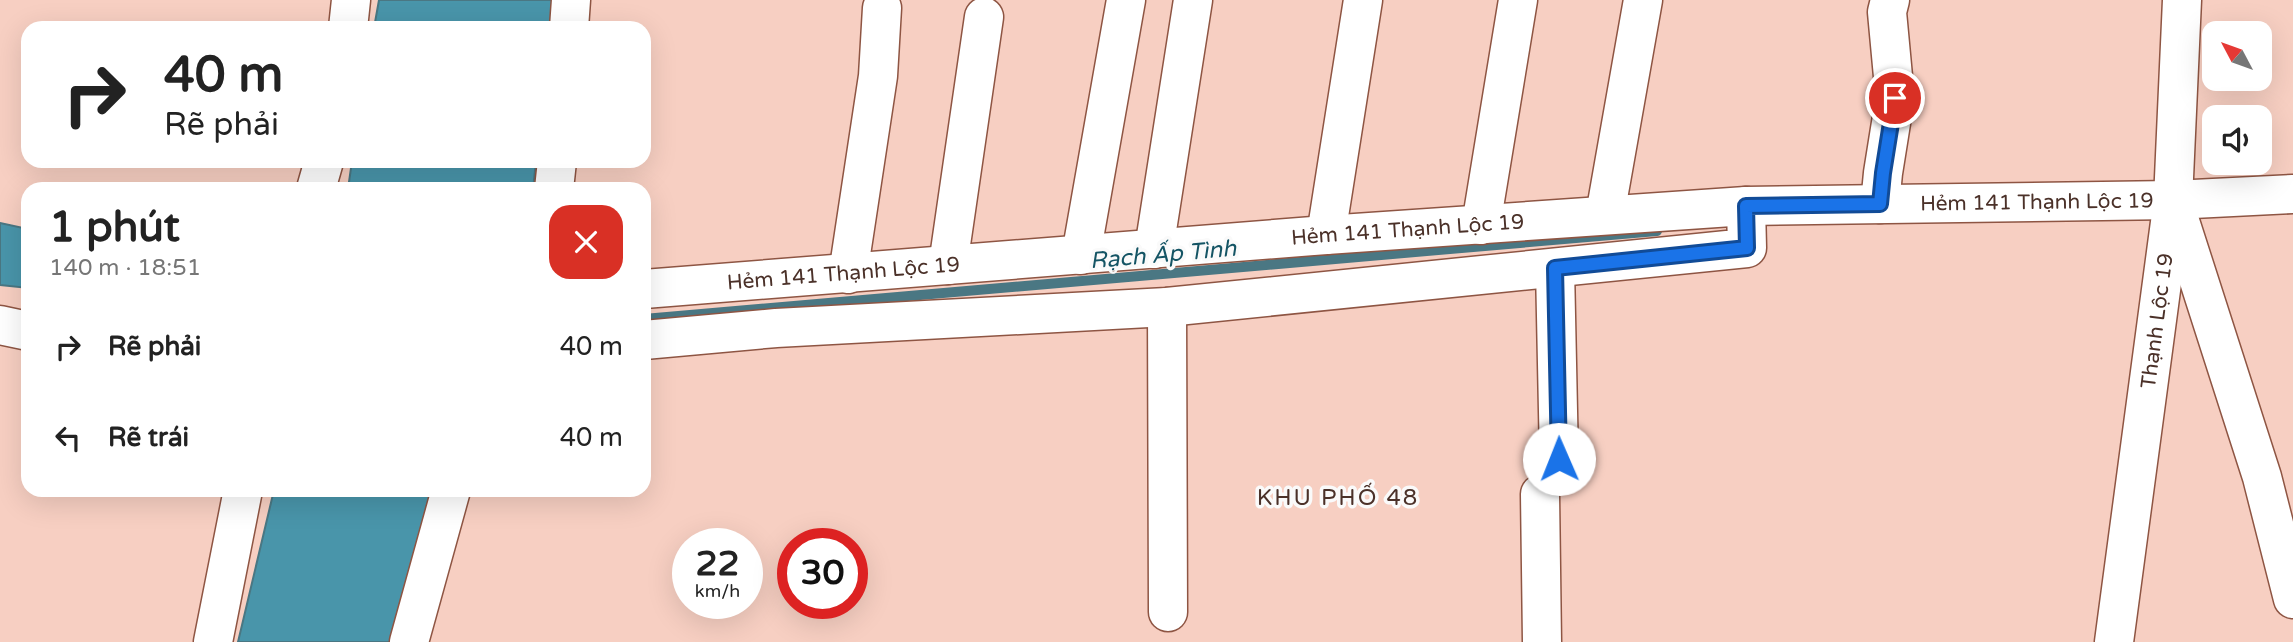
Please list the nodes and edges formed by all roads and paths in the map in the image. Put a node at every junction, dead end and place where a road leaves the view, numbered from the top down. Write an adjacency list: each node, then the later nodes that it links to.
1 (351, 0): 12 (street)
2 (571, 0): 13 (street)
3 (1126, 0): 22 (street)
4 (1193, 0): 21 (street)
5 (1363, 0): 20 (street)
6 (1518, 0): 19 (street)
7 (1643, 0): 18 (street)
8 (1890, 0): 16 (street)
9 (2182, 0): 15 (street, Thạnh Lộc 19)
10 (881, 8): 25 (street)
11 (984, 17): 23 (street)
12 (349, 21)
13 (570, 21)
14 (2293, 194): 15 (street, Hẻm 141 Thạnh Lộc 19)
15 (2173, 200): 16 (street, Hẻm 141 Thạnh Lộc 19); 34 (street); 43 (street, Thạnh Lộc 19)
16 (1880, 204): 17 (street, Hẻm 141 Thạnh Lộc 19)
17 (1746, 206): 18 (street, Hẻm 141 Thạnh Lộc 19); 24 (street)
18 (1605, 215): 19 (street, Hẻm 141 Thạnh Lộc 19)
19 (1481, 225): 20 (street, Hẻm 141 Thạnh Lộc 19)
20 (1326, 235): 21 (street, Hẻm 141 Thạnh Lộc 19)
21 (1154, 250): 22 (street, Hẻm 141 Thạnh Lộc 19)
22 (1081, 255): 23 (street, Hẻm 141 Thạnh Lộc 19)
23 (948, 265): 25 (street, Hẻm 141 Thạnh Lộc 19)
24 (1555, 268): 27 (street); 33 (street)
25 (848, 274): 26 (street, Hẻm 141 Thạnh Lộc 19)
26 (651, 288)
27 (1167, 307): 30 (street); 39 (street)
28 (0, 325): 29 (street)
29 (21, 330)
30 (651, 339)
31 (743, 350): 32 (street)
32 (651, 358)
33 (1559, 459)
34 (2278, 476): 38 (street)
35 (1540, 494): 42 (street)
36 (242, 497): 40 (street)
37 (449, 497): 41 (street)
38 (2293, 599)
39 (1168, 612)
40 (213, 642)
41 (409, 642)
42 (1542, 642)
43 (2114, 642)

